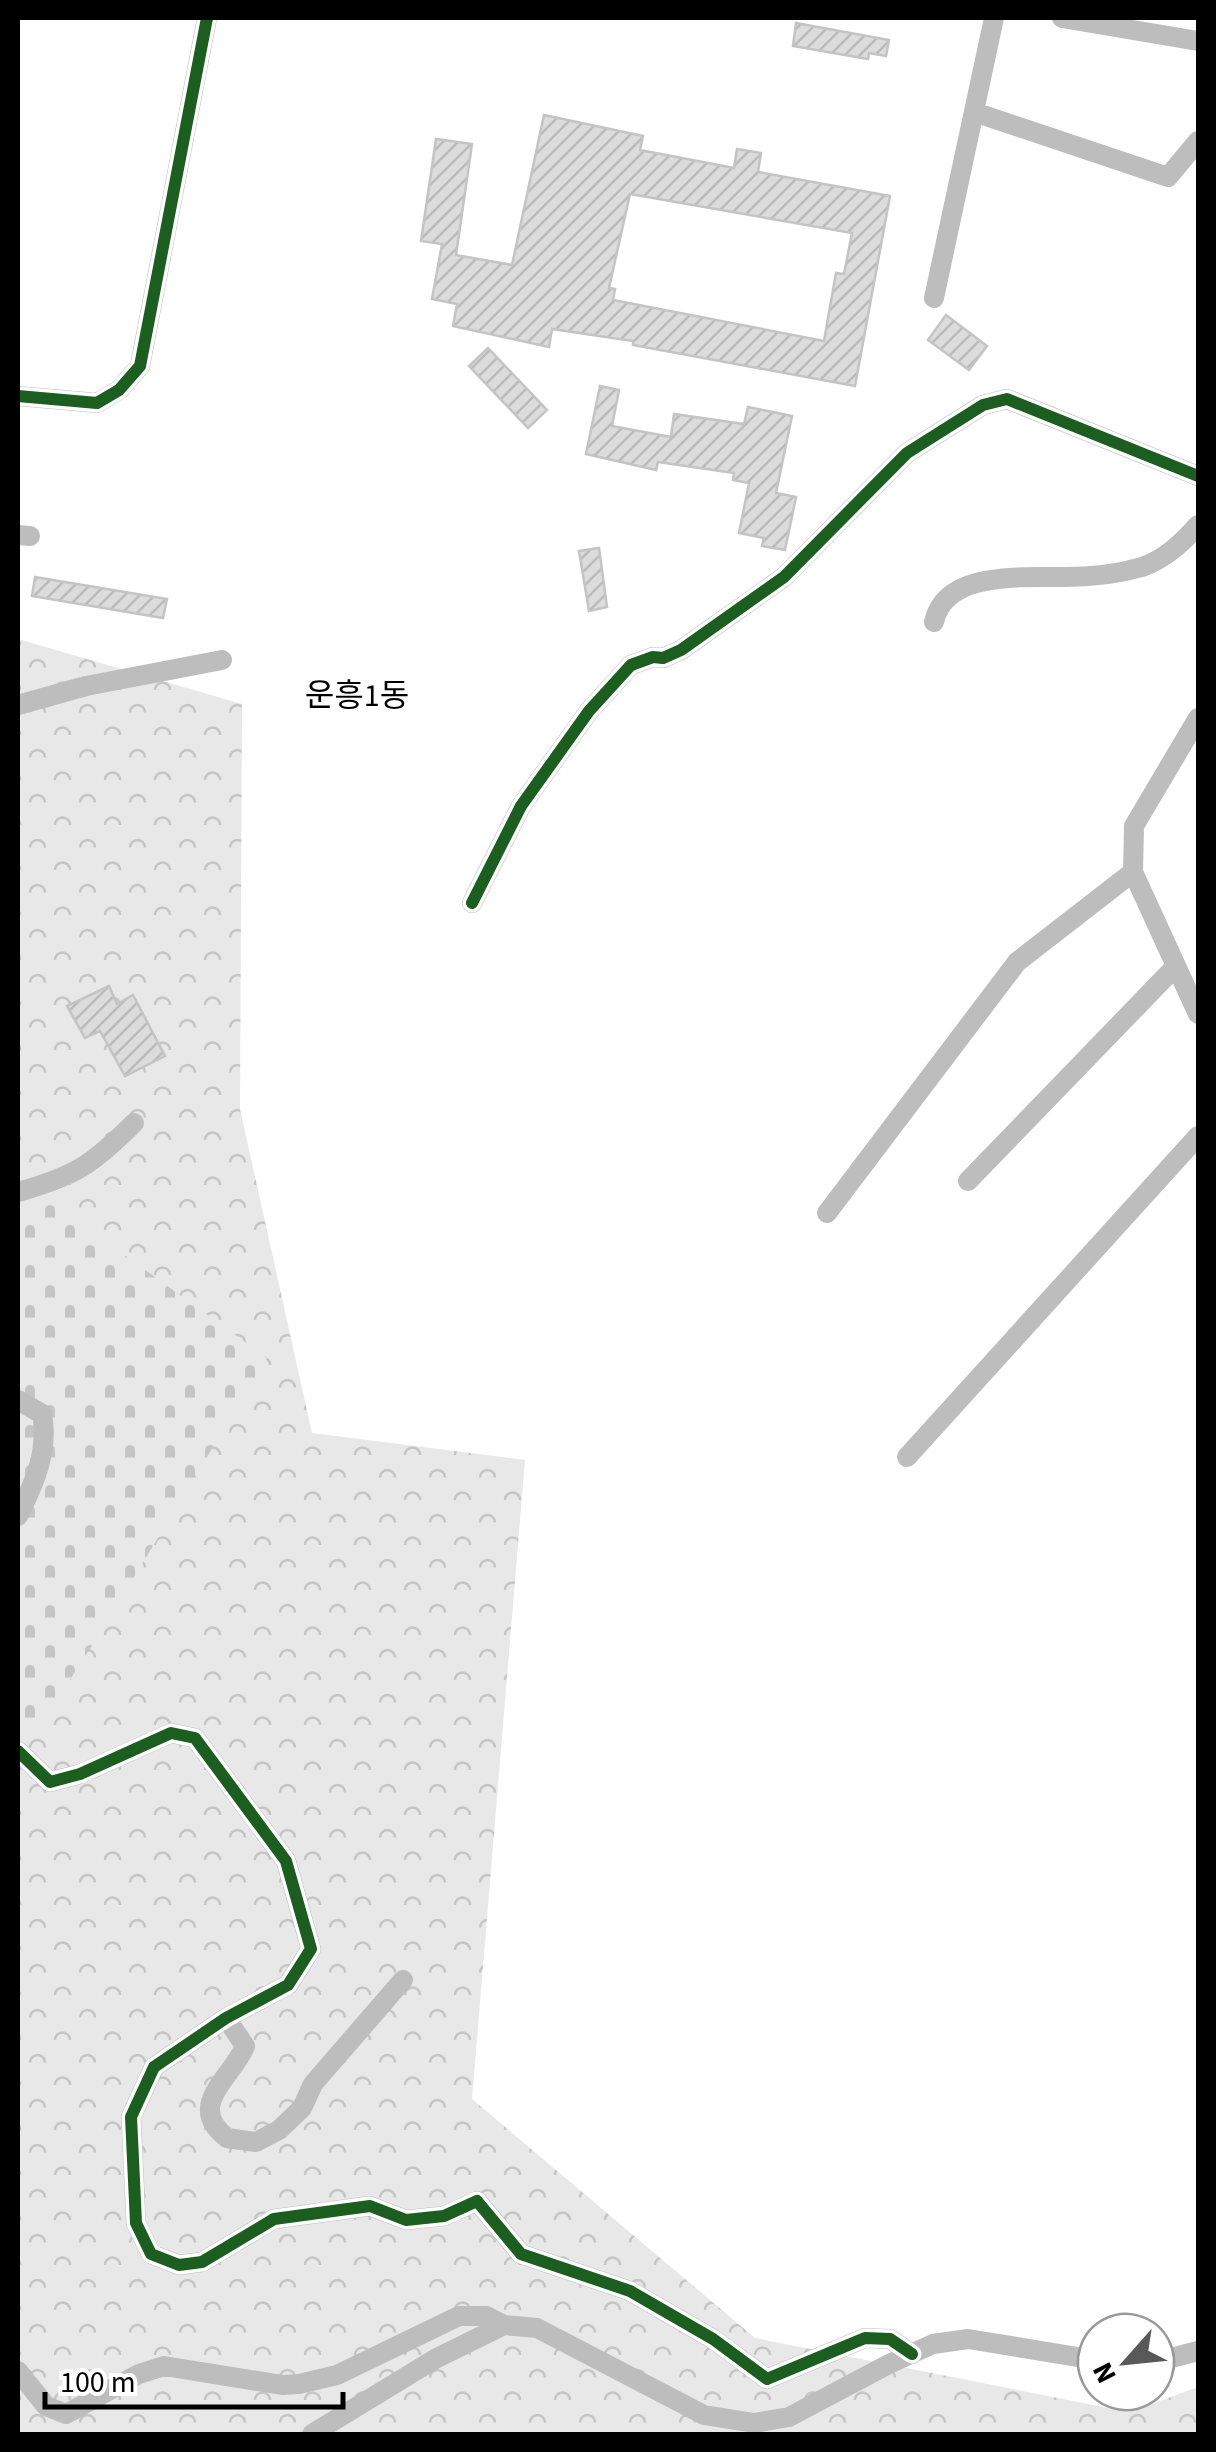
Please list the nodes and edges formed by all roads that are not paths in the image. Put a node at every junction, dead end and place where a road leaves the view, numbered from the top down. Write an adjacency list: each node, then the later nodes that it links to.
1 (208, 18): 8 (street)
2 (994, 18): 5 (street)
3 (1062, 18): 4 (street)
4 (1198, 42)
5 (974, 112): 6 (street); 7 (street)
6 (1198, 140)
7 (934, 298)
8 (18, 396)
9 (1198, 476): 16 (street)
10 (1198, 526): 11 (street)
11 (934, 622)
12 (222, 660): 13 (street)
13 (18, 705)
14 (1198, 718): 15 (street)
15 (1133, 872): 17 (street); 23 (street)
16 (472, 904)
17 (1176, 966): 18 (street); 21 (street)
18 (1198, 1014)
19 (134, 1123): 22 (street)
20 (1198, 1136): 25 (street)
21 (968, 1181)
22 (18, 1192)
23 (826, 1213)
24 (18, 1400): 26 (street)
25 (907, 1457)
26 (18, 1516)
27 (18, 1751): 29 (street)
28 (404, 1980): 29 (street)
29 (226, 2018): 31 (street)
30 (504, 2325): 31 (street); 33 (street); 34 (street)
31 (912, 2354): 32 (street)
32 (1076, 2357)
33 (18, 2371)
34 (312, 2434)

